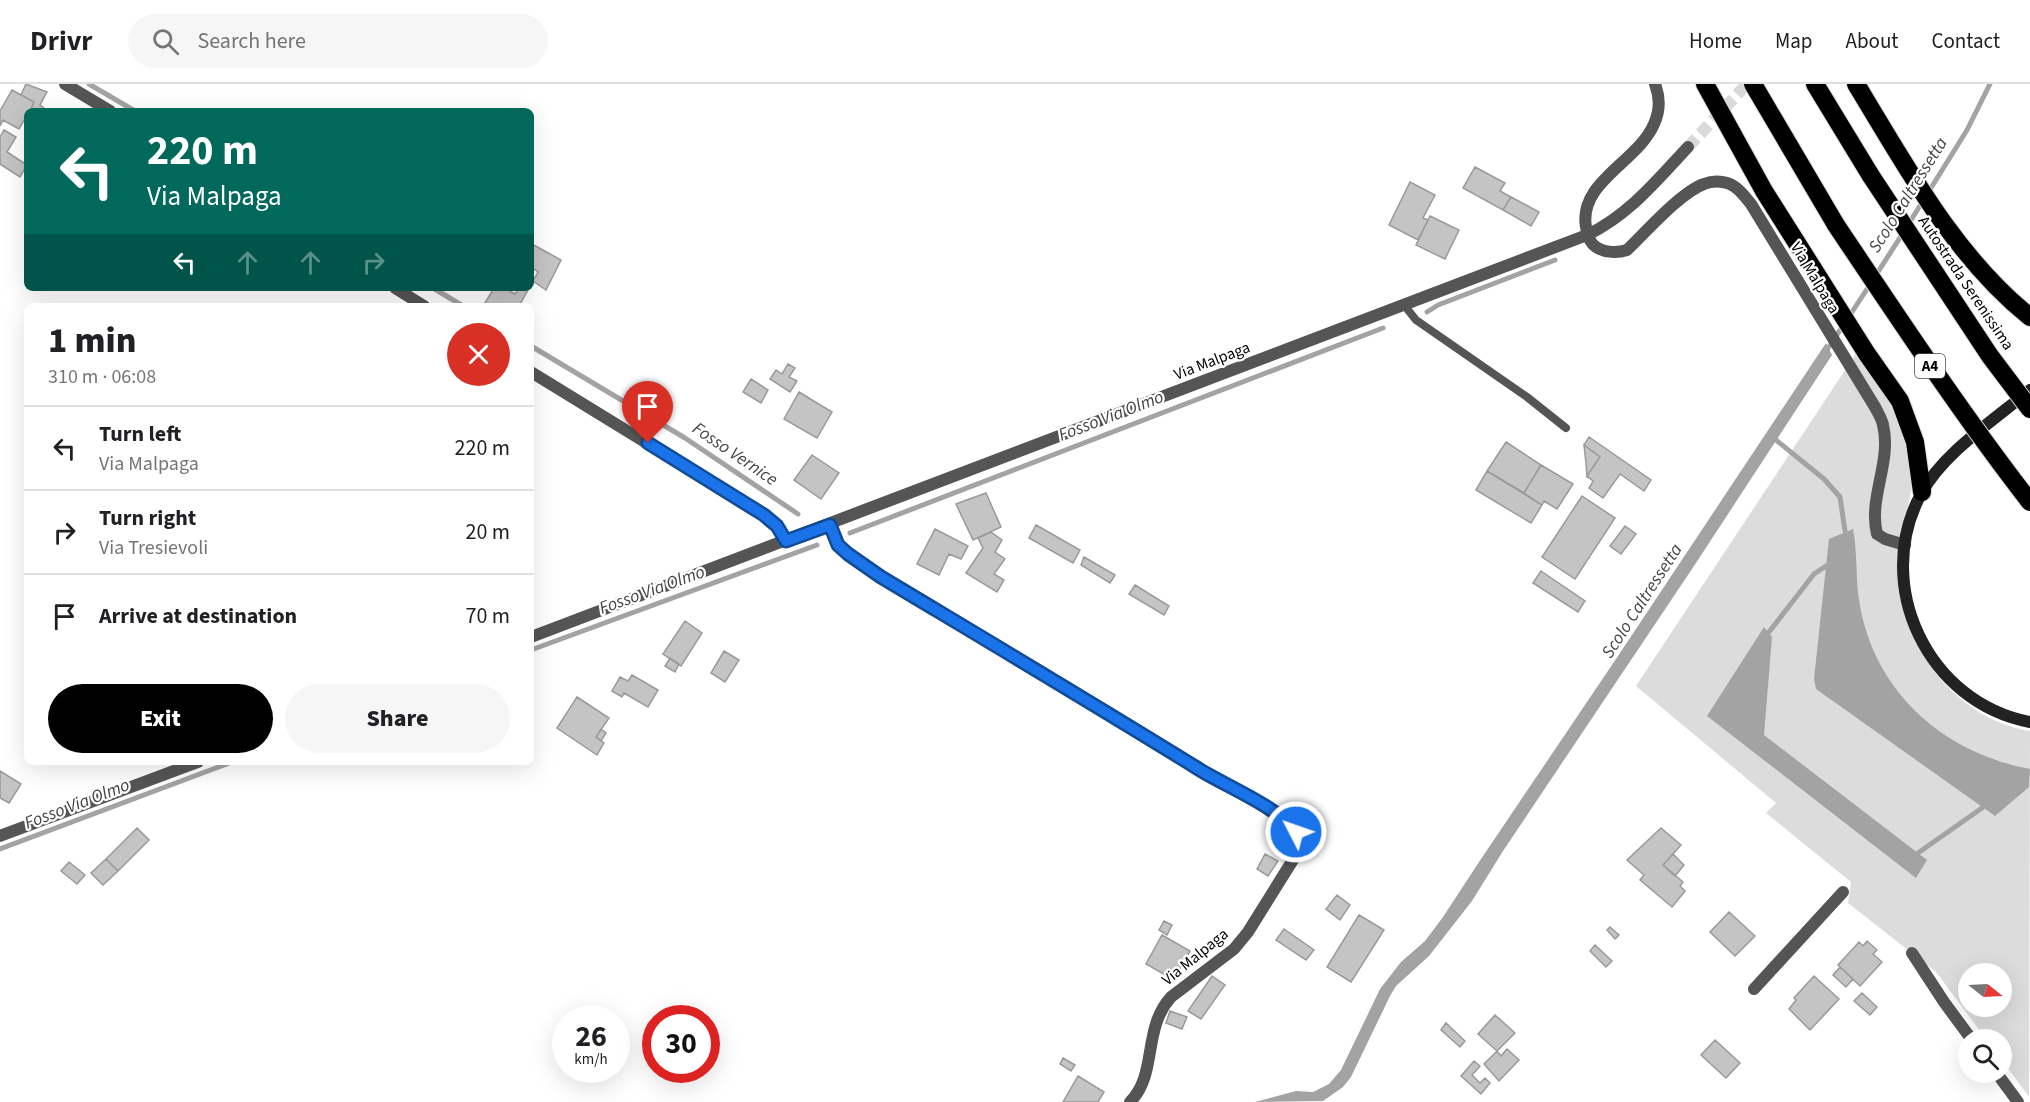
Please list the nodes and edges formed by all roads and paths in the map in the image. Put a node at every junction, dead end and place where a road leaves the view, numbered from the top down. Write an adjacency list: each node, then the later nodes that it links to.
1 (66, 84): 7 (street)
2 (1655, 84): 9 (street)
3 (1705, 84): 18 (highway)
4 (1753, 84): 19 (highway, A4, bridge)
5 (1815, 84): 16 (highway, Autostrada Serenissima, bridge)
6 (1856, 84): 13 (highway)
7 (105, 108)
8 (1688, 147): 9 (street, Via Malpaga)
9 (1587, 235): 12 (street, Via Malpaga); 22 (street, Via Malpaga)
10 (400, 291): 11 (street)
11 (419, 303)
12 (1404, 305): 17 (lane); 20 (street, Via Malpaga)
13 (2030, 317)
14 (534, 374): 21 (street)
15 (2030, 390): 18 (main road)
16 (2030, 409)
17 (1566, 428)
18 (1922, 492): 22 (main road)
19 (2030, 502)
20 (830, 525): 21 (street, Via Malpaga); 32 (street, Via Malpaga)
21 (786, 541): 23 (street, Via Malpaga)
22 (1905, 545): 24 (main road)
23 (534, 636)
24 (2030, 722)
25 (190, 765): 26 (street)
26 (0, 836)
27 (1843, 891): 29 (street)
28 (1912, 952): 30 (street)
29 (1754, 989)
30 (1964, 1029)
31 (2004, 1083): 33 (street)
32 (1130, 1102)
33 (2018, 1102)

